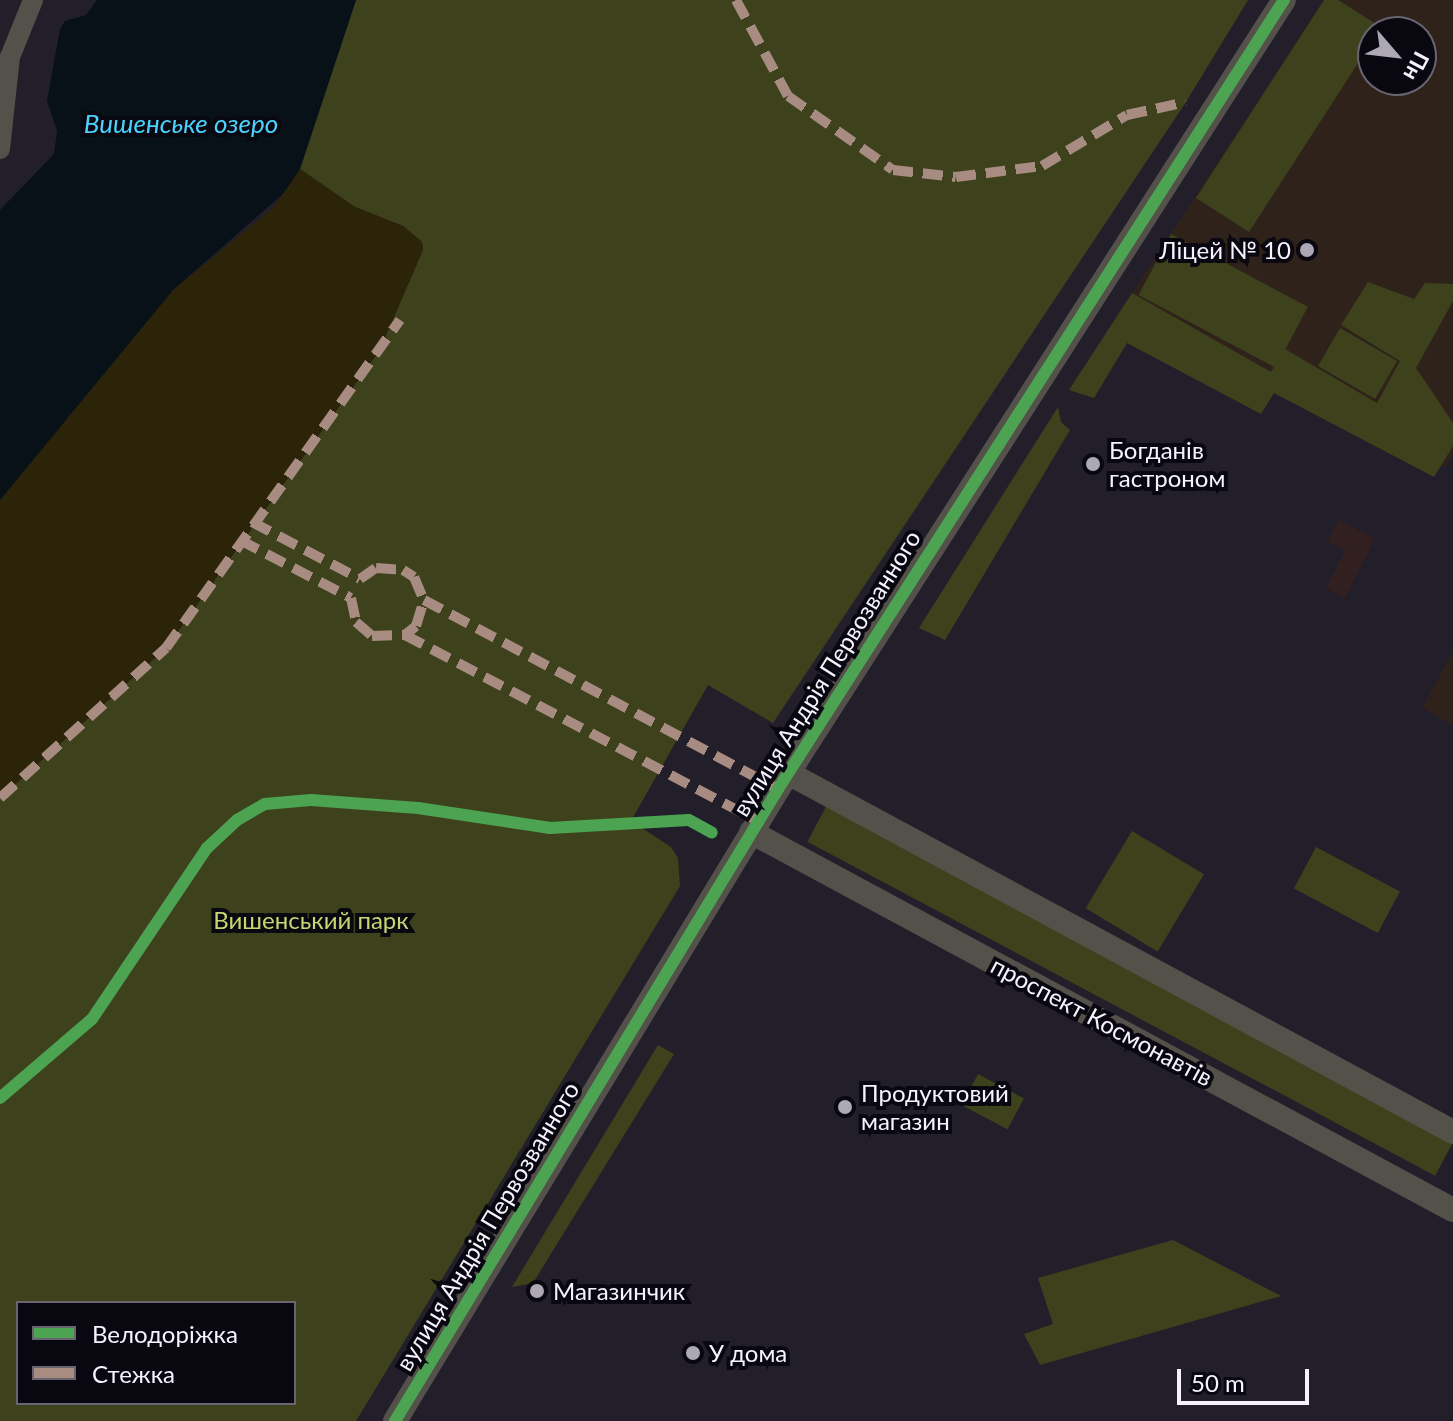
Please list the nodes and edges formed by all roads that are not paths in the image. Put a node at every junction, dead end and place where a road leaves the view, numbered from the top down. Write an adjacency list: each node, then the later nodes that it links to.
1 (33, 0): 3 (street)
2 (1284, 0): 4 (street, вулиця Андрія Первозванного)
3 (0, 149)
4 (788, 773): 5 (street, вулиця Андрія Первозванного); 6 (street)
5 (751, 832): 7 (street, проспект Космонавтів); 8 (street, вулиця Андрія Первозванного)
6 (1453, 1132)
7 (1453, 1210)
8 (395, 1421)

